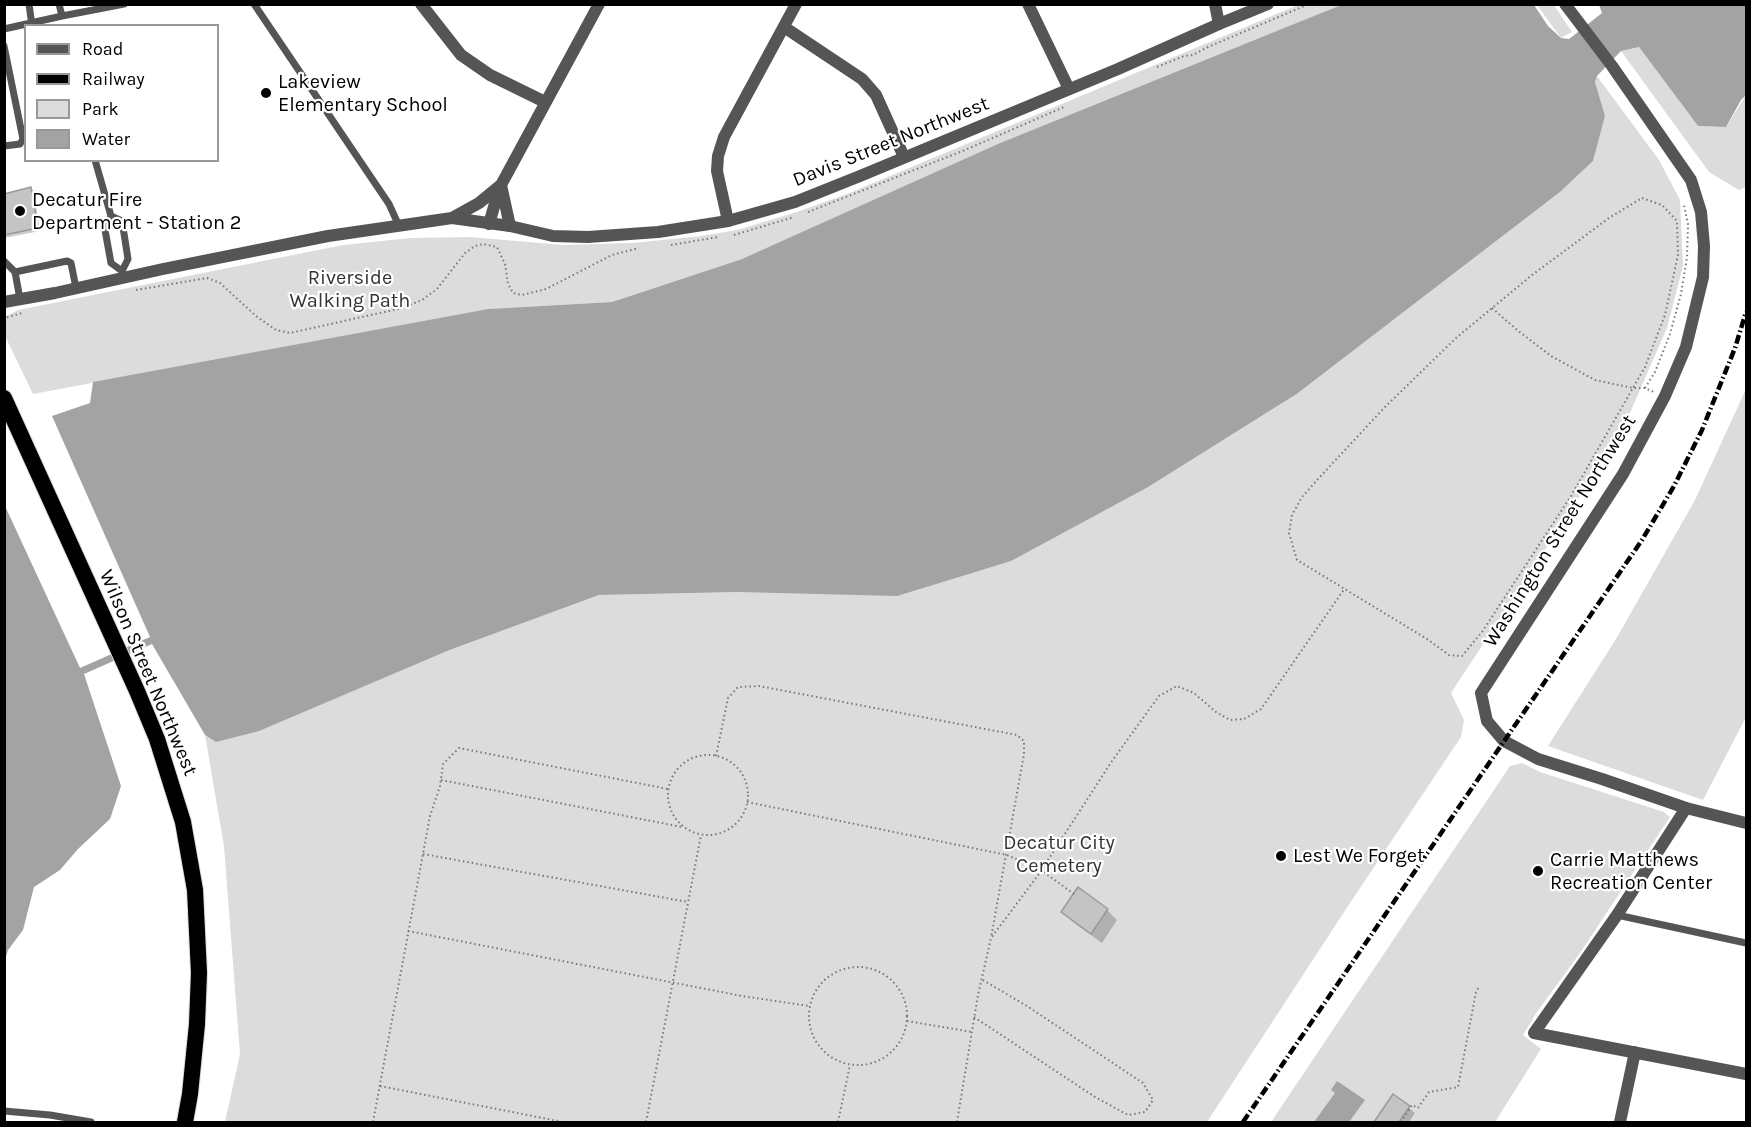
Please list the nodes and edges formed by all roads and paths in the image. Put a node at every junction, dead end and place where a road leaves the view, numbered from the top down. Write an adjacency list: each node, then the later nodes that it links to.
1 (29, 4): 15 (lane)
2 (59, 4): 14 (lane)
3 (124, 4): 13 (lane)
4 (254, 4): 37 (lane)
5 (421, 4): 24 (street)
6 (599, 4): 24 (street)
7 (796, 4): 19 (street)
8 (1028, 4): 23 (street)
9 (1215, 4): 17 (street)
10 (1268, 4): 17 (street, Davis Street Northwest)
11 (1309, 4): 22 (path)
12 (1565, 4): 53 (street, Washington Street Northwest)
13 (90, 8): 14 (lane)
14 (62, 16): 16 (lane)
15 (32, 24)
16 (35, 24)
17 (1219, 24): 23 (street, Davis Street Northwest)
18 (24, 26): 20 (lane)
19 (784, 27): 27 (street); 35 (street)
20 (4, 29)
21 (4, 46): 26 (lane)
22 (1153, 69)
23 (1069, 89): 27 (street, Davis Street Northwest)
24 (545, 102): 29 (street)
25 (1067, 106): 31 (path)
26 (4, 146)
27 (904, 157): 35 (street, Davis Street Northwest)
28 (96, 162): 32 (lane)
29 (501, 184): 34 (street); 36 (street); 38 (street)
30 (1682, 197): 52 (path)
31 (808, 213)
32 (111, 216): 43 (lane); 43 (lane)
33 (797, 216): 39 (path)
34 (452, 218): 36 (street, Davis Street Northwest); 37 (street, Davis Street Northwest)
35 (728, 221): 38 (street, Davis Street Northwest)
36 (489, 224): 38 (street, Davis Street Northwest)
37 (399, 226): 43 (street, Davis Street Northwest)
38 (510, 226)
39 (664, 245)
40 (645, 247): 45 (path)
41 (4, 261): 42 (lane)
42 (15, 272): 44 (lane); 46 (lane)
43 (123, 274): 44 (street, Davis Street Northwest)
44 (76, 288): 46 (street, Davis Street Northwest)
45 (131, 291)
46 (20, 299): 47 (street, Davis Street Northwest)
47 (4, 302)
48 (1492, 308): 51 (path); 51 (path); 55 (path)
49 (28, 312): 50 (path)
50 (4, 321)
51 (1633, 388): 52 (path); 55 (path)
52 (1645, 388): 53 (path)
53 (1665, 396): 60 (street, Washington Street Northwest)
54 (4, 398): 86 (highway, Wilson Street Northwest)
55 (1345, 588): 66 (path)
56 (716, 756): 58 (path); 59 (path); 65 (path)
57 (441, 780): 58 (path); 62 (path); 64 (path)
58 (668, 789): 62 (path)
59 (747, 802): 63 (path); 65 (path)
60 (1686, 808): 61 (street); 69 (street)
61 (1746, 823)
62 (682, 826): 63 (path)
63 (701, 835): 68 (path)
64 (423, 854): 68 (path); 70 (path)
65 (1007, 855): 66 (path); 71 (path)
66 (1041, 870): 67 (path); 71 (path)
67 (1074, 894)
68 (688, 902): 74 (path)
69 (1617, 915): 72 (lane); 80 (street)
70 (408, 930): 74 (path); 83 (path)
71 (991, 938): 73 (path)
72 (1746, 943)
73 (981, 980): 77 (path); 77 (path)
74 (673, 981): 76 (path); 89 (path)
75 (1479, 987): 92 (path)
76 (809, 1006): 78 (path); 81 (path)
77 (974, 1017): 79 (path)
78 (907, 1021): 79 (path); 81 (path)
79 (972, 1032): 91 (path)
80 (1635, 1052): 82 (street); 93 (street)
81 (850, 1065): 90 (path)
82 (1746, 1074)
83 (380, 1086): 87 (path); 88 (path)
84 (4, 1111): 85 (lane)
85 (91, 1122)
86 (185, 1122)
87 (373, 1122)
88 (563, 1122)
89 (646, 1122)
90 (838, 1122)
91 (957, 1122)
92 (1401, 1122)
93 (1620, 1122)

